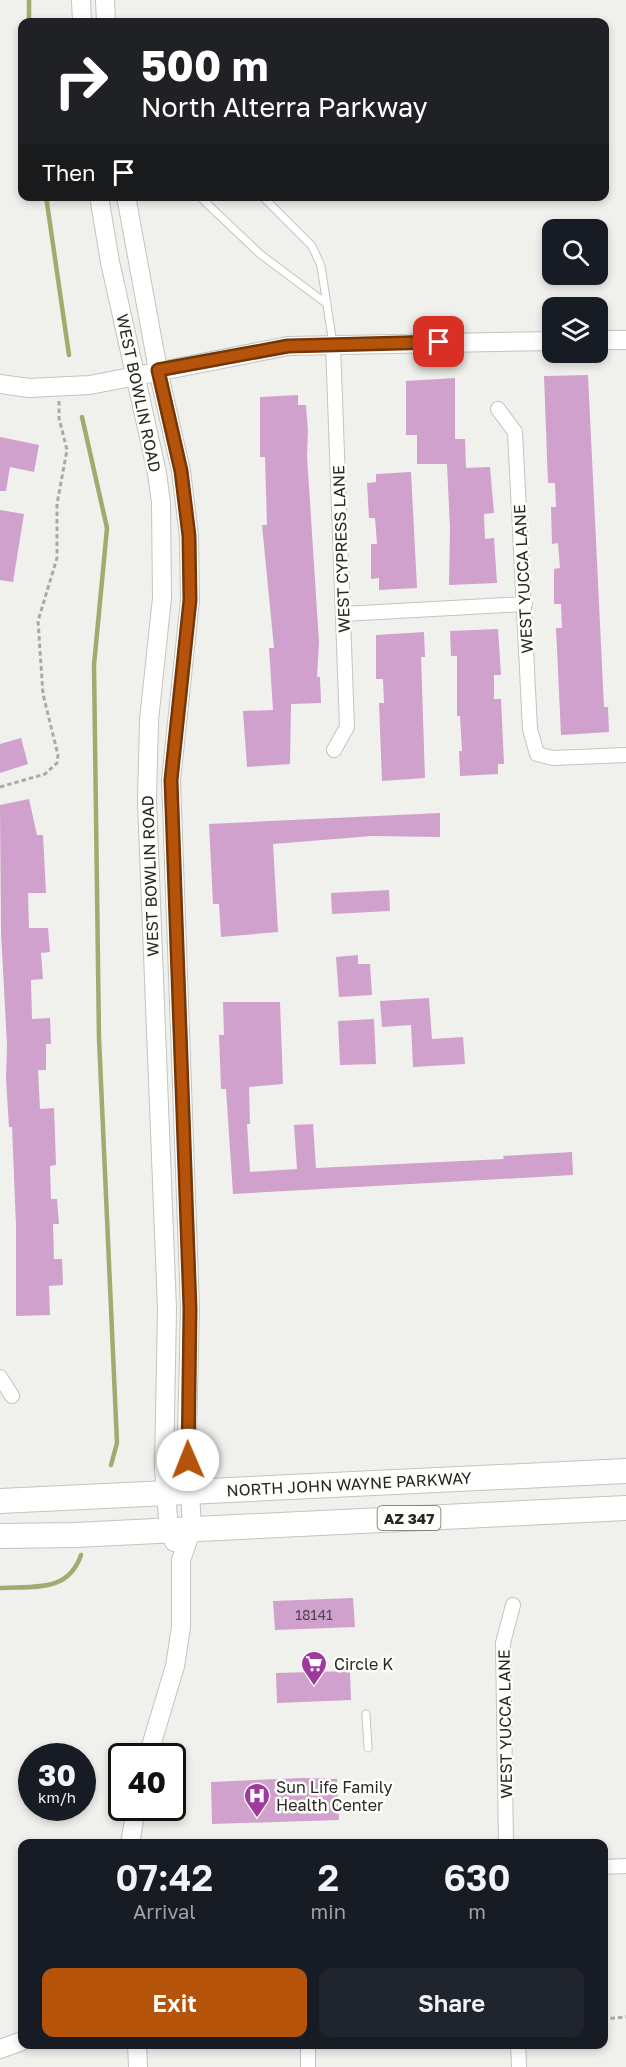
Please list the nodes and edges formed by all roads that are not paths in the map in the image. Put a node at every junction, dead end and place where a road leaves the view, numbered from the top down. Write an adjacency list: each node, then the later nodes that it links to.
1 (81, 0): 3 (street)
2 (105, 0): 4 (street)
3 (82, 18)
4 (106, 18)
5 (100, 201): 15 (street, WEST BOWLIN ROAD)
6 (127, 201): 14 (street, WEST BOWLIN ROAD)
7 (204, 201): 9 (lane)
8 (267, 201): 9 (lane)
9 (327, 304): 13 (lane)
10 (608, 340): 11 (street)
11 (626, 340)
12 (542, 341): 13 (street)
13 (333, 344): 14 (street); 19 (street, WEST CYPRESS LANE)
14 (158, 370): 15 (street); 25 (street, WEST BOWLIN ROAD)
15 (136, 375): 16 (street); 25 (street, WEST BOWLIN ROAD)
16 (0, 384)
17 (498, 409): 18 (street, WEST YUCCA LANE)
18 (525, 604): 19 (street); 21 (street, WEST YUCCA LANE)
19 (343, 614): 20 (street, WEST CYPRESS LANE)
20 (334, 750)
21 (626, 755)
22 (0, 1377): 23 (street)
23 (12, 1396)
24 (626, 1471): 25 (highway, NORTH JOHN WAYNE PARKWAY / AZ 347)
25 (178, 1491): 26 (highway, NORTH JOHN WAYNE PARKWAY / AZ 347); 28 (street, WEST BOWLIN ROAD)
26 (0, 1501)
27 (626, 1508): 28 (highway, AZ 347)
28 (180, 1530): 29 (highway, AZ 347); 32 (street, WEST BOWLIN ROAD)
29 (0, 1536)
30 (513, 1605): 36 (street, WEST YUCCA LANE)
31 (366, 1714): 33 (lane)
32 (152, 1743)
33 (368, 1748)
34 (134, 1821): 35 (street)
35 (131, 1839)
36 (506, 1839)
37 (626, 1866): 38 (street)
38 (608, 1867)
39 (18, 2042): 40 (street)
40 (0, 2049)
41 (137, 2049): 44 (street)
42 (308, 2049): 45 (street)
43 (518, 2049): 46 (street)
44 (138, 2067)
45 (308, 2067)
46 (519, 2067)

